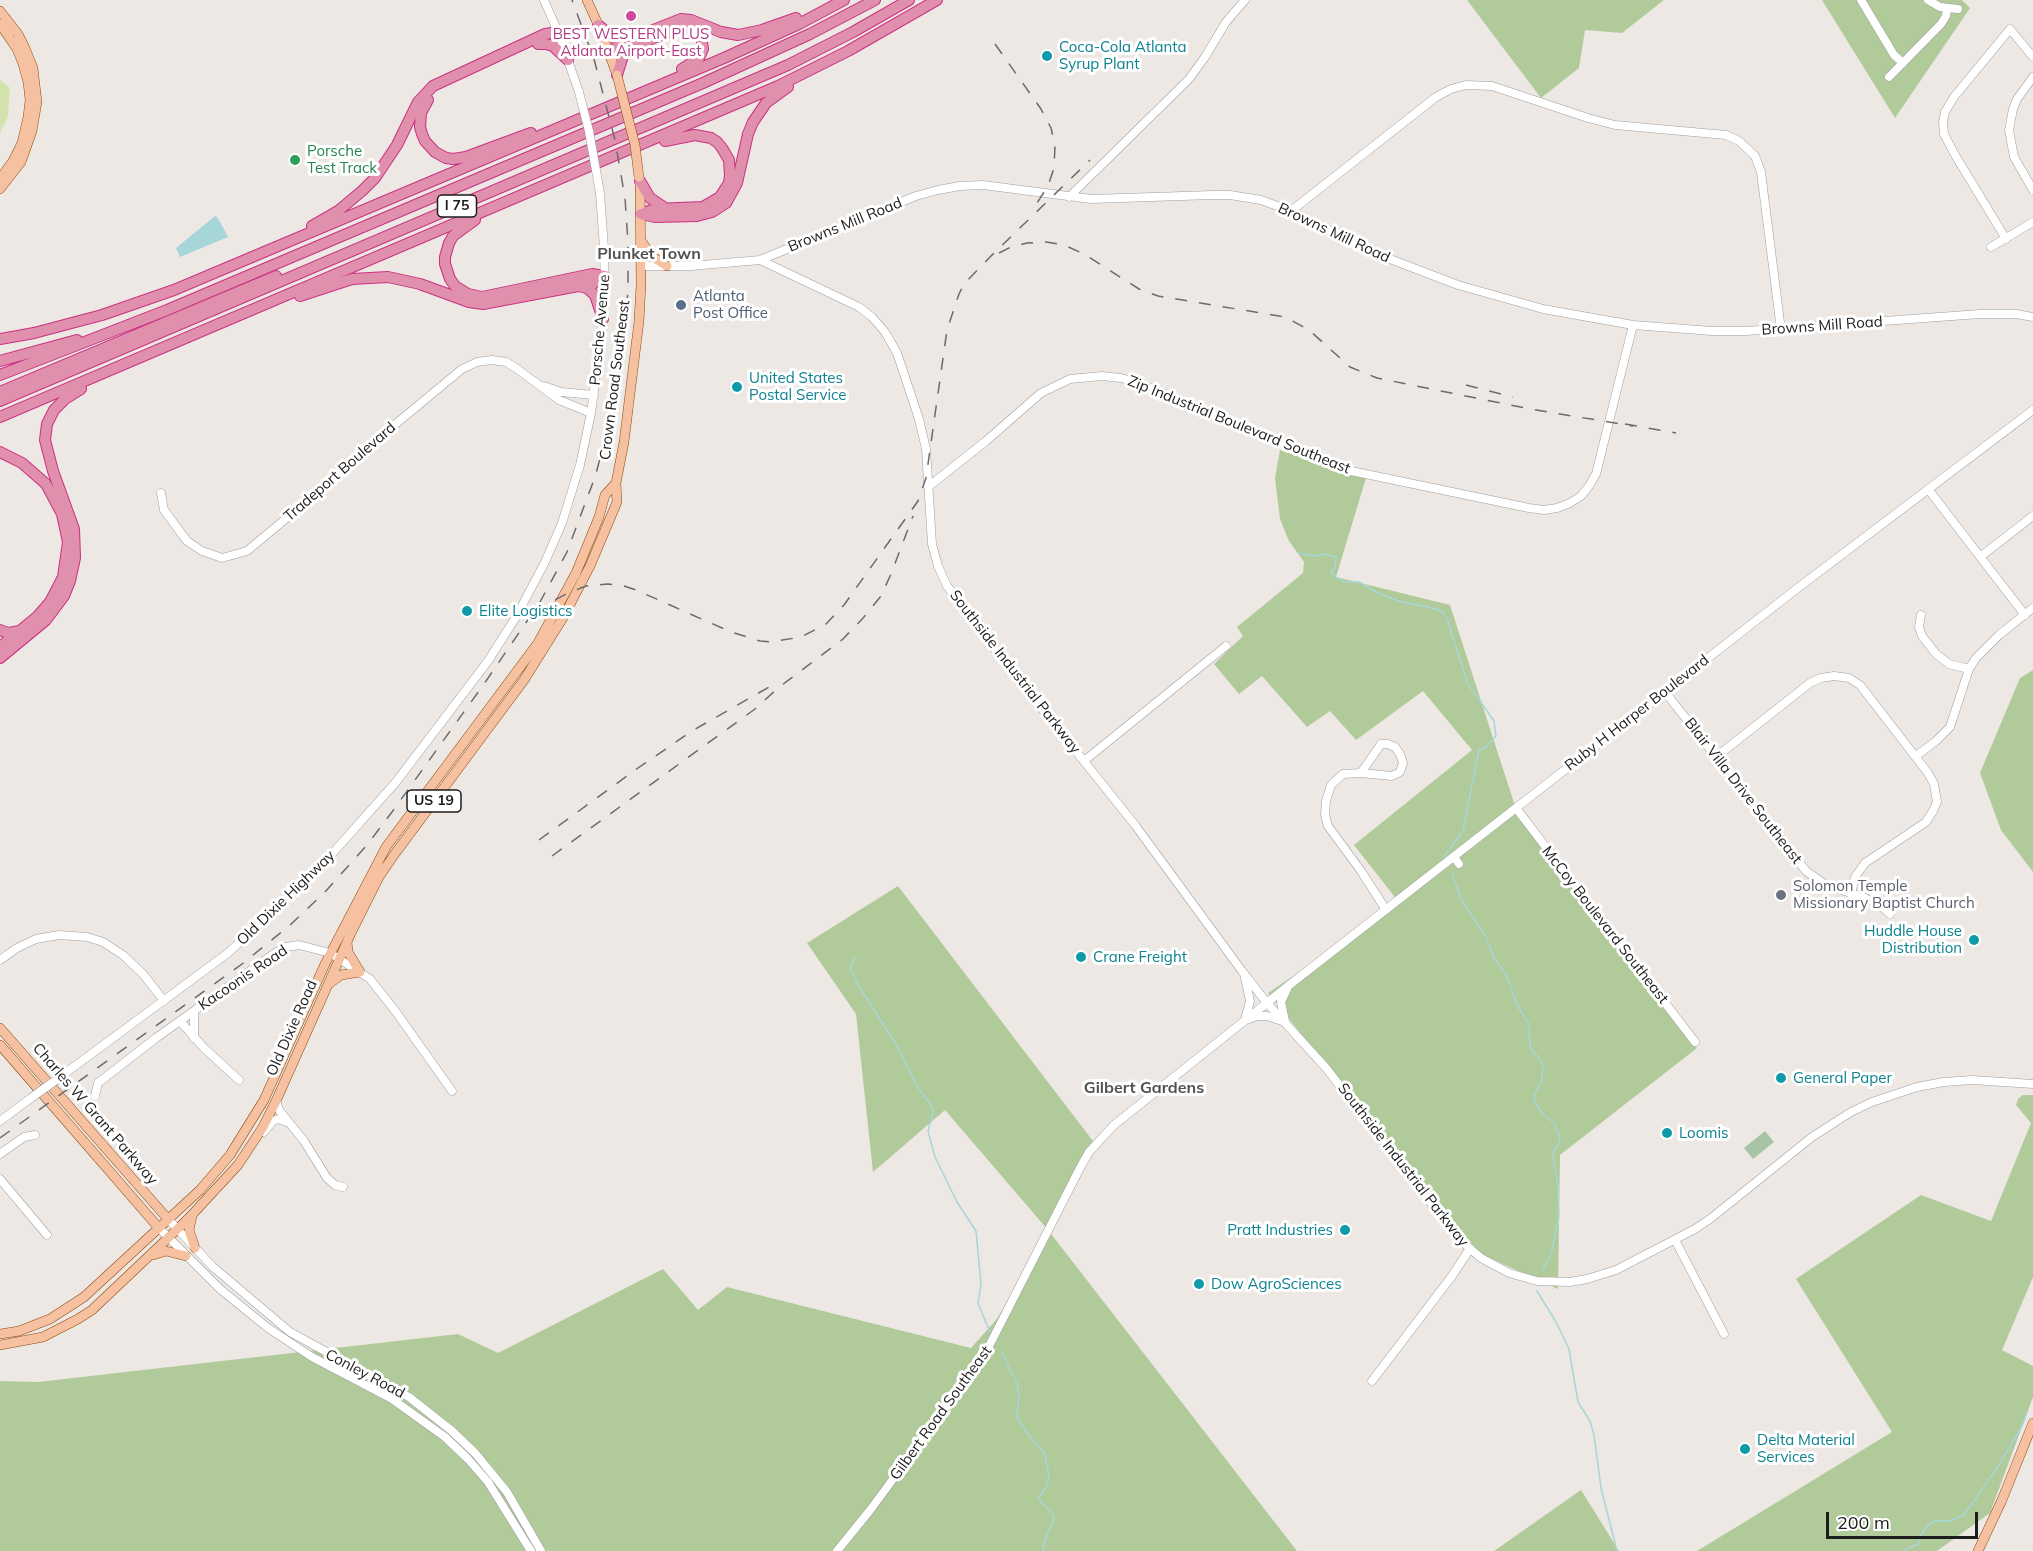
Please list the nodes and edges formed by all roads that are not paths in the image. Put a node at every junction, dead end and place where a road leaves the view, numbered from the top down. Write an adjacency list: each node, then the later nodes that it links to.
1 (544, 0): 16 (street, Porsche Avenue)
2 (587, 0): 15 (main road, US 19)
3 (875, 0): 56 (highway, I 75)
4 (897, 0): 64 (highway)
5 (909, 0): 66 (highway, I 75)
6 (937, 0): 23 (highway)
7 (1245, 0): 34 (street)
8 (1861, 0): 22 (street)
9 (1928, 0): 11 (street)
10 (843, 1): 18 (highway); 27 (highway)
11 (1947, 9): 12 (street); 22 (street)
12 (1958, 9)
13 (0, 11): 32 (main road)
14 (0, 24): 30 (main road)
15 (598, 25): 18 (highway); 19 (main road, US 19)
16 (558, 33): 17 (highway); 21 (street, Porsche Avenue); 46 (highway)
17 (538, 44): 21 (highway); 28 (highway)
18 (628, 44): 19 (highway); 24 (highway); 27 (highway)
19 (609, 53): 24 (main road, US 19)
20 (2033, 57): 40 (street)
21 (568, 60): 47 (street, Porsche Avenue, bridge)
22 (1903, 63): 25 (street)
23 (821, 66): 29 (highway); 38 (highway)
24 (617, 75): 31 (main road, Crown Road Southeast / US 19, bridge)
25 (1888, 77)
26 (2033, 77): 33 (street)
27 (638, 94): 28 (highway)
28 (591, 113): 46 (highway)
29 (627, 152): 35 (highway); 36 (highway)
30 (0, 179)
31 (640, 179): 36 (highway); 38 (main road, Crown Road Southeast / US 19)
32 (0, 189)
33 (2033, 190)
34 (1069, 197): 37 (street, Browns Mill Road); 43 (street, Browns Mill Road)
35 (513, 199): 47 (highway); 49 (highway)
36 (668, 209): 38 (highway)
37 (1291, 211): 53 (street, Browns Mill Road); 54 (street)
38 (641, 214): 41 (main road, Crown Road Southeast / US 19)
39 (2033, 222): 40 (street)
40 (2006, 239): 42 (street)
41 (641, 242): 44 (main road, Crown Road Southeast / US 19); 45 (main road)
42 (1991, 248)
43 (760, 260): 45 (street, Browns Mill Road); 71 (street, Southside Industrial Parkway)
44 (641, 266): 45 (street, Browns Mill Road); 84 (main road, Crown Road Southeast / US 19)
45 (667, 266)
46 (215, 273): 52 (highway)
47 (605, 276): 48 (highway); 51 (street, Porsche Avenue)
48 (578, 286): 49 (highway); 51 (highway)
49 (246, 313): 60 (highway)
50 (2033, 317): 54 (street, Browns Mill Road)
51 (603, 319): 65 (street, Porsche Avenue)
52 (76, 322): 55 (highway); 57 (highway)
53 (1634, 325): 54 (street, Browns Mill Road); 71 (street, Zip Industrial Boulevard Southeast)
54 (1781, 330)
55 (0, 332)
56 (112, 332): 58 (highway, I 75); 59 (highway)
57 (0, 339)
58 (65, 351): 61 (highway, I 75); 62 (highway)
59 (0, 361)
60 (132, 361): 69 (highway); 85 (highway)
61 (0, 375)
62 (0, 382)
63 (537, 383): 65 (street, Tradeport Boulevard); 68 (street, Tradeport Boulevard); 73 (street, Tradeport Boulevard)
64 (0, 392)
65 (594, 395): 68 (street, Porsche Avenue)
66 (0, 401)
67 (2033, 410): 72 (street, Ruby H Harper Boulevard)
68 (591, 413): 79 (street, Porsche Avenue)
69 (0, 417)
70 (0, 453): 81 (highway)
71 (928, 487): 90 (street, Southside Industrial Parkway)
72 (1928, 489): 75 (street); 87 (street, Ruby H Harper Boulevard)
73 (161, 494)
74 (2033, 516): 75 (street)
75 (1980, 557): 78 (street)
76 (2033, 608): 78 (street)
77 (1921, 615): 86 (street)
78 (2025, 615): 86 (street)
79 (516, 617): 106 (street, Old Dixie Highway)
80 (0, 630): 81 (highway)
81 (21, 630): 83 (highway)
82 (1226, 646): 90 (street)
83 (0, 647)
84 (541, 647): 98 (main road, Old Dixie Road / US 19); 99 (main road, Old Dixie Road / US 19)
85 (0, 658)
86 (1970, 669): 88 (street)
87 (1665, 692): 89 (street, Blair Villa Drive Southeast); 92 (street, Ruby H Harper Boulevard)
88 (1916, 756): 89 (street); 95 (street)
89 (1716, 758): 95 (street, Blair Villa Drive Southeast)
90 (1084, 760): 102 (street, Southside Industrial Parkway)
91 (1361, 773): 91 (street); 96 (street)
92 (1516, 808): 93 (street, Ruby H Harper Boulevard); 114 (street, McCoy Boulevard Southeast)
93 (1454, 857): 94 (street); 96 (street, Ruby H Harper Boulevard)
94 (1459, 864)
95 (1851, 894): 97 (street, Blair Villa Drive Southeast)
96 (1386, 910): 105 (street, Ruby H Harper Boulevard)
97 (1890, 914)
98 (347, 942): 101 (main road, Old Dixie Road / US 19); 103 (main road)
99 (330, 953): 101 (street, Kacoonis Road); 108 (street, Kacoonis Road); 128 (main road, Old Dixie Road / US 19)
100 (0, 960): 106 (street)
101 (339, 960): 103 (street, Kacoonis Road); 104 (main road, Old Dixie Road / US 19)
102 (1242, 971): 107 (street, Southside Industrial Parkway); 109 (street, Southside Industrial Parkway)
103 (360, 972): 104 (main road); 118 (street, Kacoonis Road)
104 (328, 985): 120 (main road, Old Dixie Road / US 19)
105 (1288, 986): 107 (street, Ruby H Harper Boulevard); 111 (street)
106 (164, 1001): 121 (street, Old Dixie Highway, bridge)
107 (1267, 1003): 109 (street, Ruby H Harper Boulevard); 111 (street, Southside Industrial Parkway)
108 (194, 1011): 110 (street, Kacoonis Road); 113 (street)
109 (1245, 1020): 111 (street); 135 (street, Ruby H Harper Boulevard)
110 (180, 1022): 113 (street); 119 (street, Kacoonis Road)
111 (1285, 1022): 141 (street, Southside Industrial Parkway)
112 (0, 1029): 129 (main road, Charles W Grant Parkway)
113 (194, 1038): 116 (street)
114 (1695, 1042)
115 (0, 1045): 130 (main road, Charles W Grant Parkway)
116 (240, 1080)
117 (2033, 1086): 138 (street, Southside Industrial Parkway)
118 (452, 1091)
119 (95, 1096)
120 (276, 1101): 122 (street); 126 (main road, Old Dixie Road / US 19)
121 (0, 1121)
122 (287, 1122): 126 (street); 127 (street)
123 (35, 1135): 124 (street)
124 (0, 1154)
125 (0, 1179): 136 (street)
126 (221, 1183): 131 (main road, Old Dixie Road / US 19)
127 (343, 1187)
128 (186, 1202): 129 (main road); 132 (main road, Old Dixie Road / US 19)
129 (154, 1204): 132 (main road, Charles W Grant Parkway)
130 (140, 1208): 133 (main road, Charles W Grant Parkway); 139 (main road)
131 (192, 1215): 134 (main road, Old Dixie Road / US 19); 140 (main road)
132 (167, 1218): 133 (main road, Old Dixie Road / US 19); 134 (street, Conley Road)
133 (158, 1227): 137 (street, Conley Road); 139 (main road, Old Dixie Road)
134 (177, 1230): 137 (main road, Old Dixie Road / US 19); 140 (street, Conley Road)
135 (1046, 1233): 151 (street, Gilbert Road Southeast)
136 (47, 1236)
137 (168, 1238): 142 (street, Conley Road); 143 (main road, Old Dixie Road / US 19)
138 (1675, 1240): 141 (street, Southside Industrial Parkway); 145 (street)
139 (139, 1245): 144 (main road, Old Dixie Road)
140 (195, 1248): 150 (street, Conley Road)
141 (1469, 1250): 147 (street)
142 (186, 1256): 143 (main road); 149 (street, Conley Road)
143 (148, 1257): 146 (main road, Old Dixie Road / US 19)
144 (0, 1334)
145 (1724, 1334)
146 (0, 1345)
147 (1372, 1380)
148 (2033, 1423): 152 (main road)
149 (531, 1551)
150 (541, 1551)
151 (837, 1551)
152 (1978, 1551)

